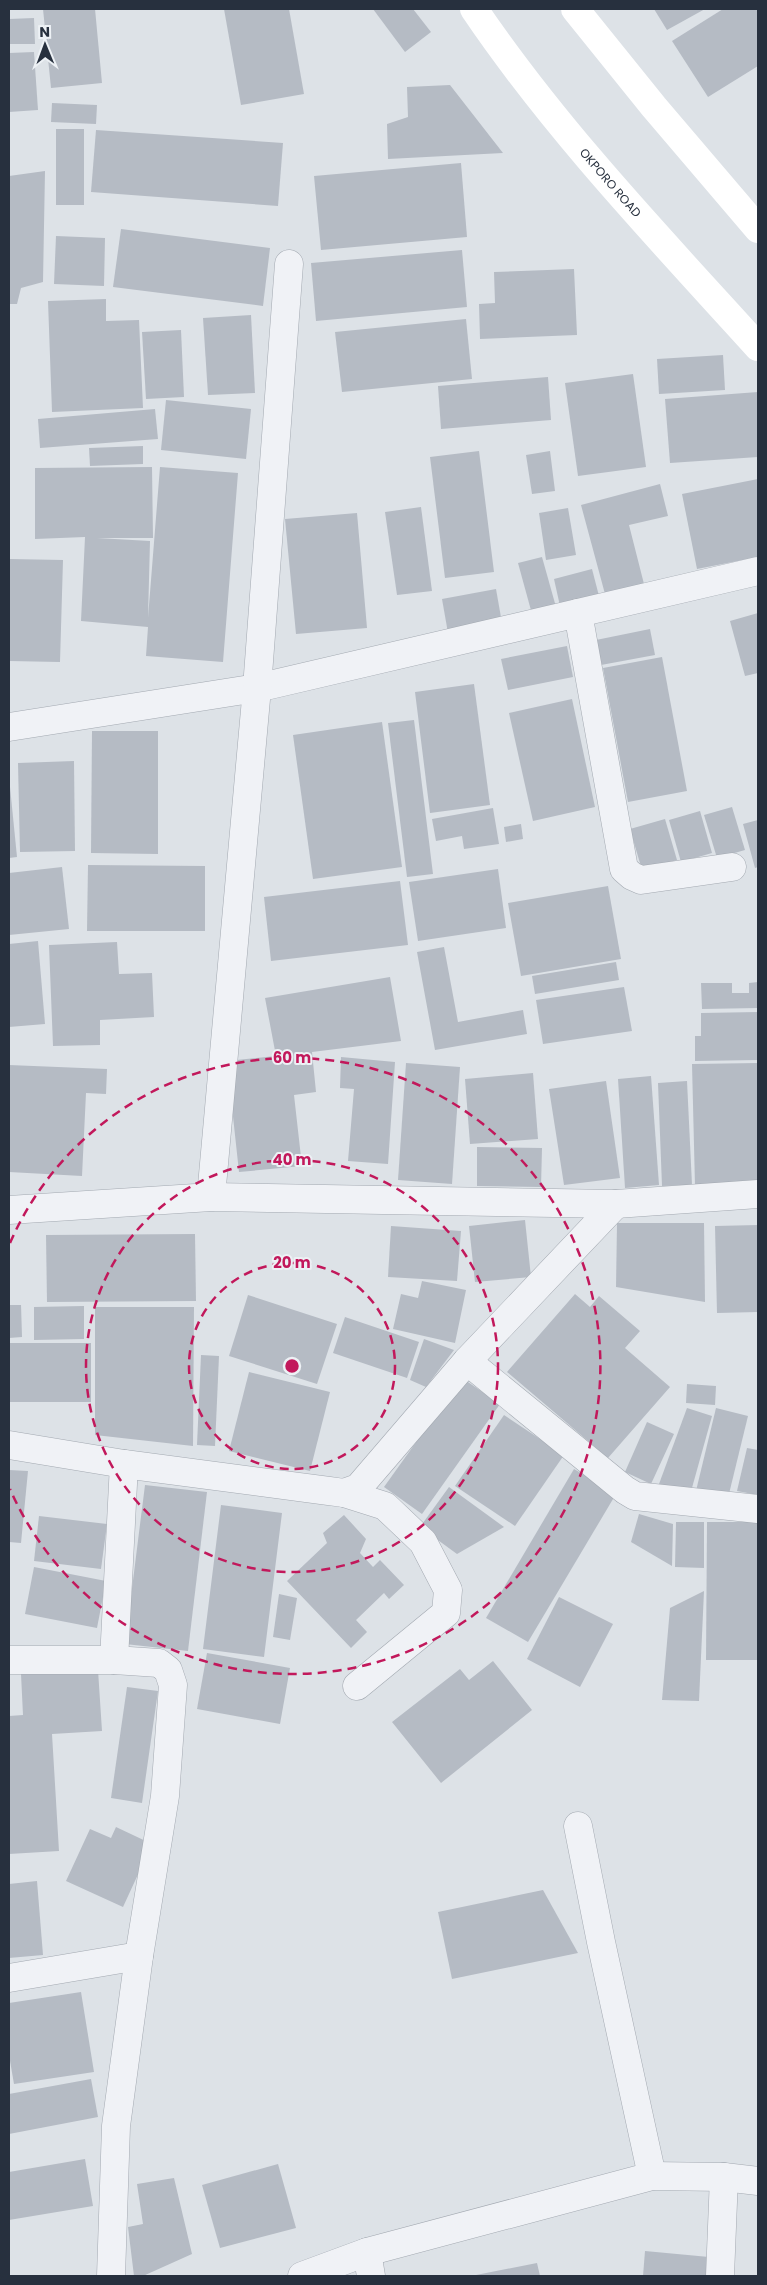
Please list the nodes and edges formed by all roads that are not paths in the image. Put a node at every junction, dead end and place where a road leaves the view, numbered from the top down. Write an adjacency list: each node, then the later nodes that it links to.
1 (474, 9): 5 (main road, OKPORO ROAD)
2 (575, 9): 3 (main road)
3 (758, 229)
4 (289, 264): 8 (street)
5 (758, 347)
6 (758, 571): 7 (street)
7 (578, 613): 8 (street); 10 (street)
8 (257, 688): 9 (street); 12 (street)
9 (9, 727)
10 (732, 867)
11 (758, 1194): 13 (street)
12 (211, 1197): 13 (street); 14 (street)
13 (616, 1204): 15 (street)
14 (9, 1210)
15 (467, 1361): 18 (street); 19 (street)
16 (9, 1445): 17 (street)
17 (124, 1464): 18 (street); 21 (street)
18 (344, 1493): 22 (street)
19 (758, 1508)
20 (9, 1660): 21 (street)
21 (114, 1660): 24 (street)
22 (357, 1686)
23 (578, 1826): 26 (street)
24 (139, 1956): 25 (street); 30 (street)
25 (9, 1978)
26 (652, 2176): 27 (street); 29 (street)
27 (724, 2177): 28 (street); 32 (street)
28 (758, 2181)
29 (369, 2264): 31 (street)
30 (111, 2276)
31 (302, 2276)
32 (720, 2276)

